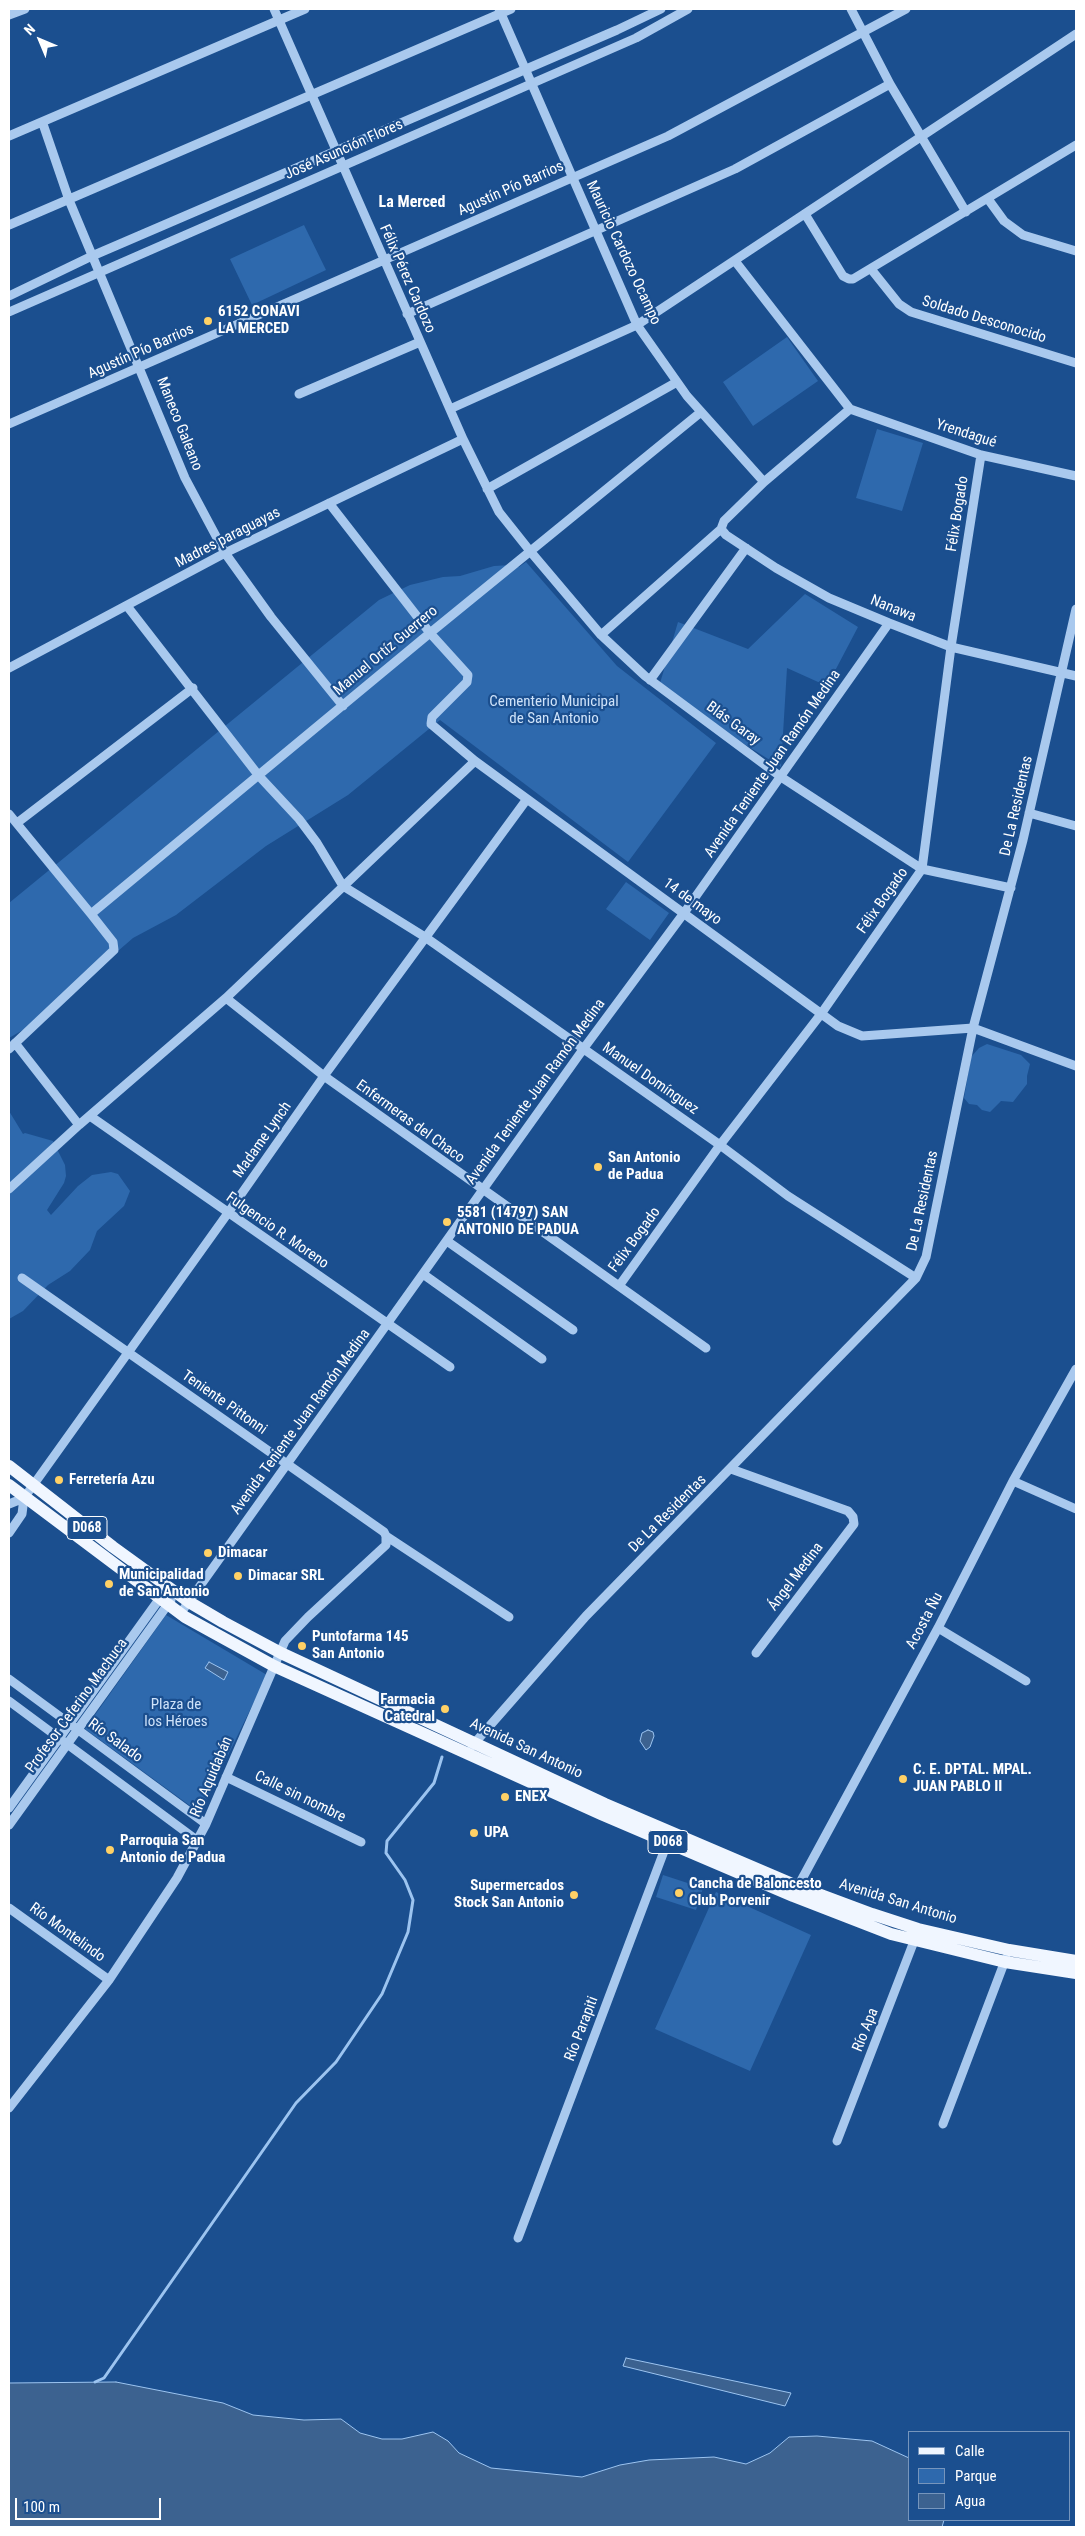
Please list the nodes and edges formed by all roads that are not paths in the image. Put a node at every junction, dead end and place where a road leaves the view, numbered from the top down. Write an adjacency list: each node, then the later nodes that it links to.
1 (25, 9): 10 (street)
2 (274, 9): 11 (street, Félix Pérez Cardozo)
3 (305, 9): 11 (street)
4 (512, 9): 9 (street)
5 (661, 9): 14 (street, José Asunción Flores)
6 (688, 9): 15 (street, José Asunción Flores)
7 (852, 9): 12 (street)
8 (906, 9): 12 (street, Agustín Pío Barrios)
9 (500, 11): 14 (street, Mauricio Cardozo Ocampo); 17 (street)
10 (9, 15)
11 (278, 20): 17 (street, Félix Pérez Cardozo); 18 (street)
12 (864, 31): 16 (street); 24 (street, Agustín Pío Barrios)
13 (1076, 34): 20 (street)
14 (526, 70): 15 (street, Mauricio Cardozo Ocampo); 22 (street, José Asunción Flores)
15 (532, 83): 23 (street, José Asunción Flores); 24 (street, Mauricio Cardozo Ocampo)
16 (890, 84): 20 (street); 30 (street)
17 (312, 96): 22 (street, Félix Pérez Cardozo); 26 (street)
18 (43, 124): 19 (street); 26 (street, Maneco Galeano)
19 (9, 136)
20 (919, 136): 27 (street); 28 (street)
21 (1076, 146): 25 (street)
22 (336, 152): 23 (street, Félix Pérez Cardozo); 32 (street, José Asunción Flores)
23 (342, 166): 33 (street, Félix Pérez Cardozo); 36 (street, José Asunción Flores)
24 (573, 177): 30 (street, Mauricio Cardozo Ocampo); 33 (street, Agustín Pío Barrios)
25 (988, 199): 27 (street); 31 (street)
26 (69, 200): 29 (street); 32 (street, Maneco Galeano)
27 (966, 212): 35 (street)
28 (805, 214): 34 (street); 35 (street)
29 (9, 225)
30 (596, 231): 39 (street); 40 (street, Mauricio Cardozo Ocampo)
31 (1076, 251)
32 (92, 256): 36 (street, Maneco Galeano); 37 (street, José Asunción Flores)
33 (385, 260): 39 (street, Félix Pérez Cardozo); 43 (street, Agustín Pío Barrios)
34 (734, 260): 40 (street); 47 (street)
35 (871, 269): 42 (street, Soldado Desconocido)
36 (99, 272): 38 (street, José Asunción Flores); 43 (street, Maneco Galeano)
37 (9, 296)
38 (9, 312)
39 (407, 314): 41 (street, Félix Pérez Cardozo)
40 (637, 324): 44 (street, Mauricio Cardozo Ocampo); 46 (street)
41 (420, 342): 45 (street); 46 (street, Félix Pérez Cardozo)
42 (1076, 363)
43 (140, 367): 49 (street, Agustín Pío Barrios); 59 (street, Maneco Galeano)
44 (677, 382): 48 (street, Mauricio Cardozo Ocampo); 54 (street)
45 (299, 394)
46 (450, 409): 50 (street, Félix Pérez Cardozo)
47 (850, 409): 51 (street, Yrendagué); 53 (street)
48 (701, 412): 53 (street, Mauricio Cardozo Ocampo); 58 (street, Manuel Ortíz Guerrero)
49 (9, 424)
50 (463, 439): 54 (street, Félix Pérez Cardozo); 55 (street, Madres paraguayas)
51 (981, 455): 52 (street, Yrendagué); 65 (street, Félix Bogado)
52 (1076, 476)
53 (764, 482): 56 (street)
54 (487, 489): 58 (street, Félix Pérez Cardozo)
55 (329, 503): 59 (street, Madres paraguayas); 63 (street)
56 (721, 527): 57 (street, Nanawa); 64 (street)
57 (746, 548): 62 (street, Nanawa); 69 (street)
58 (530, 551): 63 (street, Manuel Ortíz Guerrero); 64 (street, Blás Garay)
59 (225, 553): 60 (street, Madres paraguayas); 71 (street, Maneco Galeano)
60 (127, 606): 66 (street, Madres paraguayas); 70 (street)
61 (1076, 609): 67 (street, De La Residentas)
62 (889, 623): 65 (street, Nanawa); 74 (street, Avenida Teniente Juan Ramón Medina)
63 (430, 633): 71 (street, Manuel Ortíz Guerrero); 72 (street, 14 de mayo)
64 (602, 635): 69 (street, Blás Garay)
65 (951, 647): 67 (street, Nanawa); 80 (street, Félix Bogado)
66 (9, 668)
67 (1062, 672): 68 (street, Nanawa); 76 (street, De La Residentas)
68 (1076, 676)
69 (650, 680): 74 (street, Blás Garay)
70 (193, 688): 73 (street); 78 (street)
71 (343, 706): 73 (street, Manuel Ortíz Guerrero)
72 (475, 761): 75 (street, 14 de mayo); 81 (street)
73 (260, 776): 81 (street); 84 (street, Manuel Ortíz Guerrero)
74 (781, 777): 80 (street, Blás Garay); 83 (street, Avenida Teniente Juan Ramón Medina)
75 (527, 799): 83 (street, 14 de mayo); 85 (street, Madame Lynch)
76 (1030, 813): 79 (street); 82 (street, De La Residentas)
77 (9, 814): 78 (street)
78 (17, 823): 84 (street)
79 (1076, 826)
80 (922, 869): 82 (street, Blás Garay); 87 (street, Félix Bogado)
81 (343, 886): 85 (street, Manuel Domínguez); 86 (street)
82 (1011, 888): 88 (street, De La Residentas)
83 (684, 913): 87 (street, 14 de mayo); 90 (street, Avenida Teniente Juan Ramón Medina)
84 (91, 914): 89 (street)
85 (425, 937): 90 (street, Manuel Domínguez); 92 (street, Madame Lynch)
86 (226, 998): 92 (street, Enfermeras del Chaco); 93 (street)
87 (821, 1014): 88 (street, 14 de mayo); 95 (street, Félix Bogado)
88 (973, 1028): 91 (street, 14 de mayo); 102 (street, De La Residentas)
89 (12, 1046): 94 (street)
90 (584, 1048): 95 (street, Manuel Domínguez); 97 (street, Avenida Teniente Juan Ramón Medina)
91 (1076, 1066)
92 (324, 1076): 97 (street, Enfermeras del Chaco); 98 (street, Madame Lynch)
93 (90, 1116): 94 (street); 98 (street, Fulgencio R. Moreno)
94 (79, 1125): 96 (street)
95 (720, 1145): 102 (street, Manuel Domínguez); 103 (street, Félix Bogado)
96 (9, 1189)
97 (482, 1191): 99 (street, Avenida Teniente Juan Ramón Medina); 103 (street, Enfermeras del Chaco)
98 (228, 1214): 104 (street, Fulgencio R. Moreno); 107 (street, Madame Lynch)
99 (447, 1241): 100 (street, Avenida Teniente Juan Ramón Medina); 105 (street)
100 (423, 1274): 104 (street, Avenida Teniente Juan Ramón Medina); 108 (street)
101 (22, 1278): 107 (street, Teniente Pittonni)
102 (916, 1278): 113 (street, De La Residentas)
103 (619, 1286): 106 (street, Enfermeras del Chaco)
104 (388, 1325): 109 (street, Fulgencio R. Moreno); 111 (street, Avenida Teniente Juan Ramón Medina)
105 (573, 1330)
106 (706, 1348)
107 (128, 1353): 111 (street, Teniente Pittonni); 116 (street, Madame Lynch)
108 (542, 1359)
109 (450, 1367)
110 (1076, 1369): 114 (street, Acosta Ñu)
111 (288, 1465): 121 (street, Teniente Pittonni); 125 (street, Avenida Teniente Juan Ramón Medina)
112 (9, 1466): 116 (main road, Avenida San Antonio / D068)
113 (731, 1469): 130 (street, Ángel Medina); 137 (street, De La Residentas)
114 (1013, 1481): 119 (street); 128 (street, Acosta Ñu)
115 (9, 1485): 117 (main road, Avenida San Antonio / D068)
116 (33, 1486): 117 (street, Madame Lynch); 122 (main road, Avenida San Antonio / D068)
117 (24, 1498): 118 (street); 120 (street); 122 (main road, Avenida San Antonio / D068)
118 (9, 1504)
119 (1076, 1510)
120 (9, 1532)
121 (386, 1536): 127 (street, Teniente Pittonni); 129 (street, Río Aquidabán)
122 (109, 1552): 123 (main road, Avenida San Antonio / D068); 124 (main road, Avenida San Antonio / D068)
123 (173, 1590): 124 (street, Profesor Ceferino Machuca); 125 (main road, Avenida San Antonio / D068)
124 (164, 1601): 126 (main road, Avenida San Antonio / D068); 135 (street, Profesor Ceferino Machuca)
125 (189, 1602): 126 (street, Avenida Teniente Juan Ramón Medina); 129 (main road, Avenida San Antonio / D068)
126 (180, 1614): 131 (main road, Avenida San Antonio / D068)
127 (508, 1617)
128 (938, 1628): 133 (street); 147 (street, Acosta Ñu)
129 (280, 1653): 131 (street, Río Aquidabán); 137 (main road, Avenida San Antonio / D068)
130 (756, 1653)
131 (274, 1666): 137 (main road, Avenida San Antonio / D068); 139 (street, Río Aquidabán)
132 (9, 1679): 135 (street, Río Salado)
133 (1026, 1681)
134 (9, 1701): 136 (street, Río Salado)
135 (74, 1727): 136 (street, Profesor Ceferino Machuca); 138 (street, Río Salado)
136 (64, 1741): 140 (street, Río Salado); 141 (street, Profesor Ceferino Machuca); 142 (street, Profesor Ceferino Machuca)
137 (471, 1748): 144 (main road, Avenida San Antonio / D068)
138 (131, 1769): 140 (street); 143 (street, Río Salado)
139 (226, 1777): 143 (street, Río Aquidabán); 146 (street, Calle sin nombre)
140 (118, 1782): 145 (street, Río Salado)
141 (9, 1808)
142 (9, 1824)
143 (206, 1824): 145 (street, Río Aquidabán)
144 (669, 1836): 147 (main road, Avenida San Antonio / D068); 157 (street, Río Parapiti)
145 (198, 1841): 153 (street, Río Aquidabán)
146 (361, 1842)
147 (795, 1891): 149 (main road, Avenida San Antonio / D068)
148 (9, 1908): 153 (street, Río Montelindo)
149 (917, 1935): 150 (main road, Avenida San Antonio / D068); 156 (street, Río Apa)
150 (1007, 1956): 151 (main road, Avenida San Antonio / D068); 152 (main road, Avenida San Antonio / D068); 155 (street)
151 (1076, 1961)
152 (1076, 1972)
153 (109, 1980): 154 (street, Río Aquidabán)
154 (9, 2108)
155 (944, 2124)
156 (837, 2141)
157 (518, 2238)

